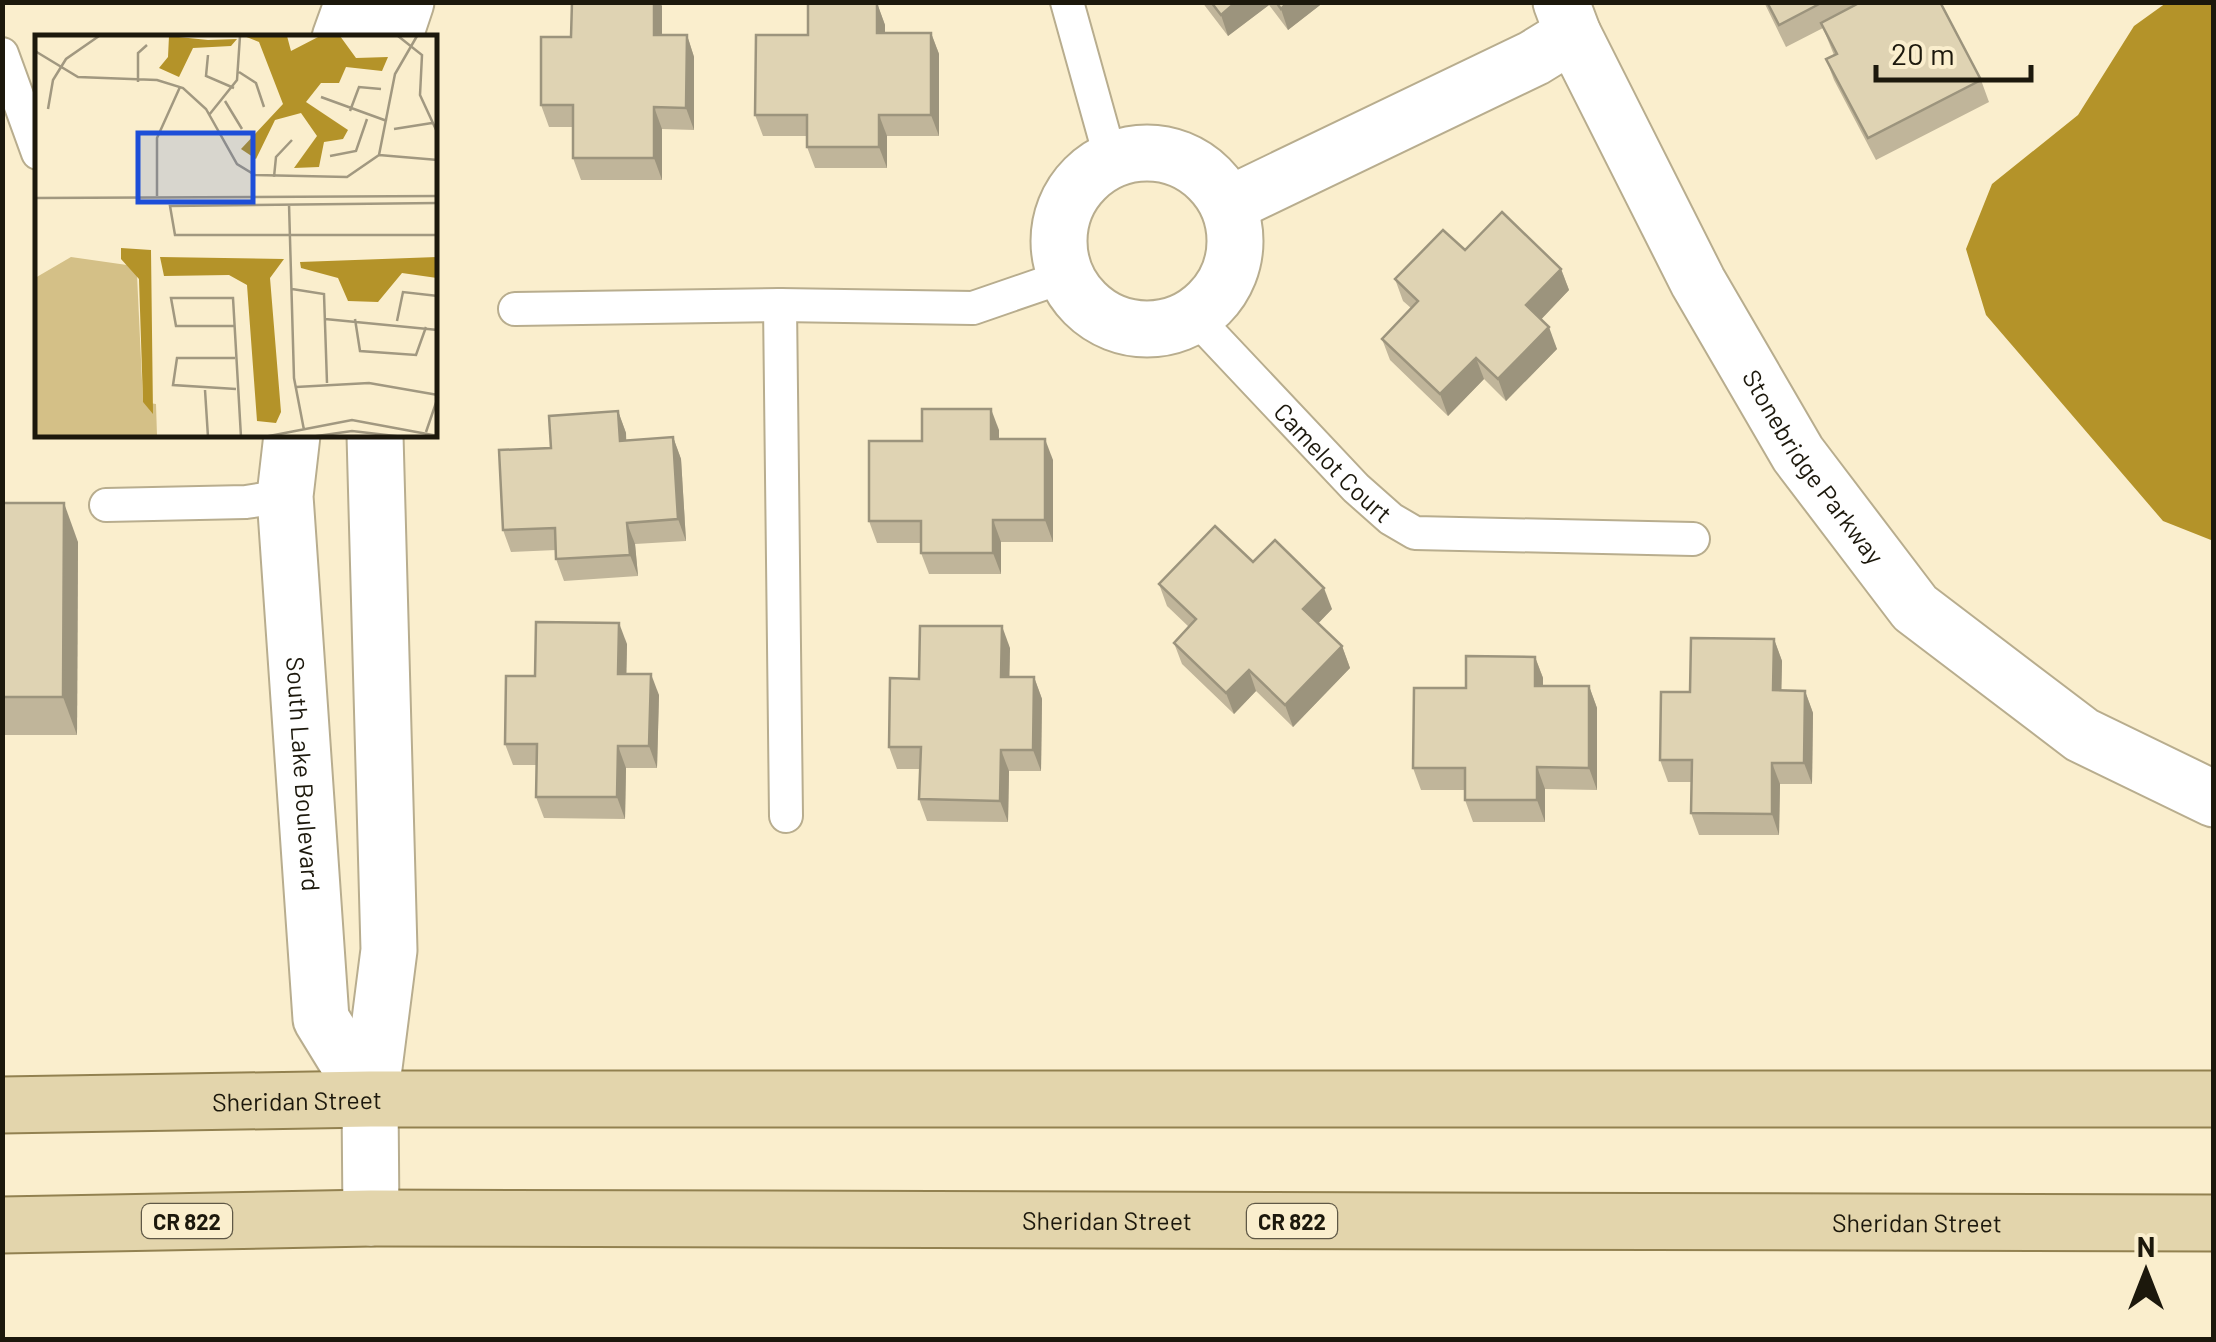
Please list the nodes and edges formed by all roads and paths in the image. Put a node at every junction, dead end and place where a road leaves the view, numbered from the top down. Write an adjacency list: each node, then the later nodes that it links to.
1 (353, 2): 5 (street)
2 (406, 2): 6 (street)
3 (1067, 2): 9 (lane)
4 (1567, 18): 10 (street); 20 (street, Stonebridge Parkway)
5 (341, 35)
6 (395, 35)
7 (2, 54): 8 (lane)
8 (35, 144)
9 (1111, 160): 10 (street); 11 (street)
10 (1228, 205): 14 (street)
11 (1066, 276): 12 (lane); 14 (street)
12 (780, 305): 13 (lane); 21 (lane)
13 (515, 309)
14 (1192, 314): 19 (lane, Camelot Court)
15 (292, 438): 17 (street, South Lake Boulevard)
16 (375, 438): 22 (street)
17 (286, 496): 18 (lane); 22 (street, South Lake Boulevard)
18 (106, 504)
19 (1693, 539)
20 (2214, 798)
21 (786, 816)
22 (370, 1099): 23 (main road, Sheridan Street); 24 (main road, Sheridan Street); 25 (street)
23 (2214, 1100)
24 (2, 1105)
25 (371, 1218): 26 (main road, Sheridan Street / CR 822); 27 (main road, Sheridan Street / CR 822)
26 (2214, 1223)
27 (2, 1225)

